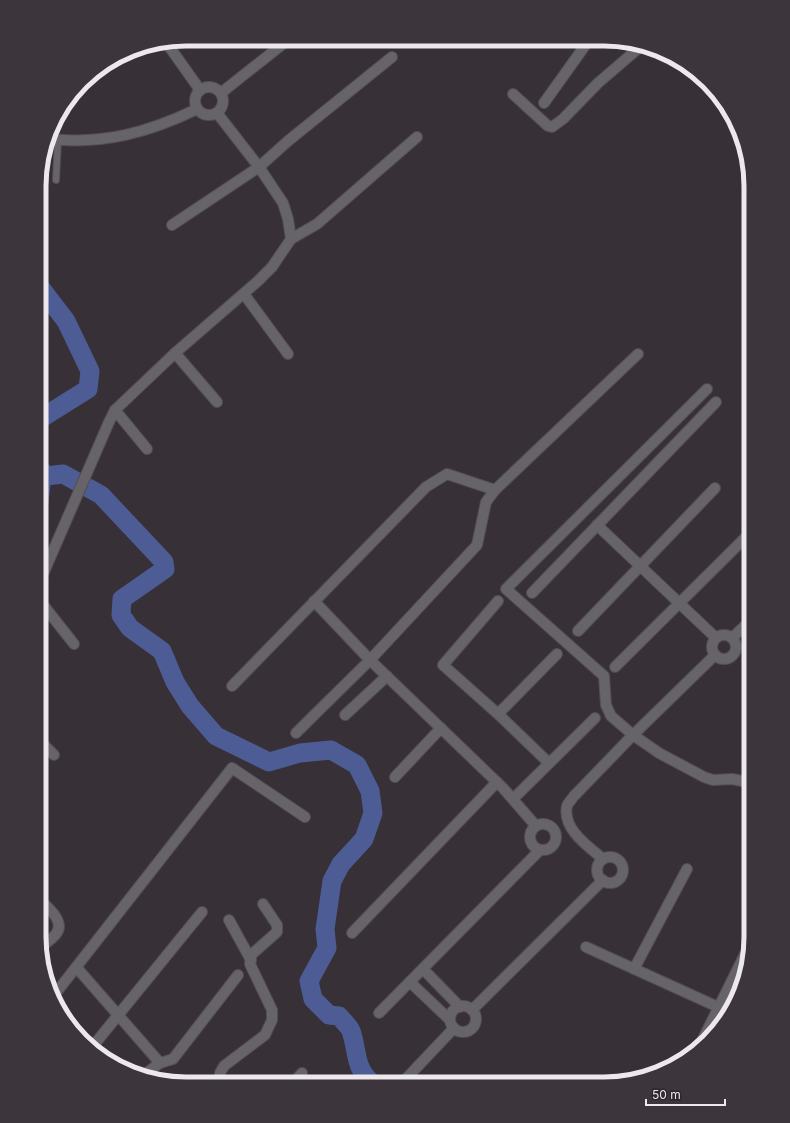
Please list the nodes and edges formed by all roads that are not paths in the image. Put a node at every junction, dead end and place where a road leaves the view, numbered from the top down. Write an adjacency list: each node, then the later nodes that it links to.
1 (280, 46): 7 (street)
2 (585, 46): 9 (street)
3 (170, 47): 6 (street)
4 (637, 50): 8 (street)
5 (392, 58): 14 (street)
6 (200, 90): 7 (street); 10 (street)
7 (221, 94): 11 (street)
8 (513, 94)
9 (544, 103)
10 (197, 109): 11 (street); 13 (street)
11 (217, 113): 14 (street)
12 (417, 137): 17 (street)
13 (54, 140): 15 (lane)
14 (258, 167): 16 (street); 17 (street)
15 (56, 180)
16 (172, 225)
17 (291, 238): 18 (street)
18 (244, 294): 19 (street); 20 (street)
19 (175, 353): 23 (street); 25 (street)
20 (288, 354)
21 (638, 354): 28 (street)
22 (707, 389): 54 (street)
23 (217, 402)
24 (716, 402): 29 (street)
25 (115, 410): 26 (street); 32 (street)
26 (147, 449)
27 (715, 488): 31 (street)
28 (495, 490): 34 (street); 45 (street)
29 (597, 525): 31 (street); 33 (street)
30 (744, 539): 36 (street)
31 (640, 566): 36 (street); 39 (street)
32 (46, 567)
33 (532, 593)
34 (314, 601): 45 (street); 48 (street)
35 (498, 601): 49 (street)
36 (679, 603): 40 (street); 46 (street)
37 (46, 608): 42 (street)
38 (744, 627): 41 (street)
39 (578, 631)
40 (716, 638): 41 (street); 44 (street)
41 (732, 638): 44 (street)
42 (74, 644)
43 (557, 654): 49 (street)
44 (715, 655): 54 (street)
45 (370, 660): 47 (street); 53 (street)
46 (615, 667)
47 (387, 676): 50 (street); 52 (street)
48 (232, 686)
49 (498, 714): 57 (street)
50 (345, 715)
51 (596, 718): 57 (street)
52 (441, 728): 58 (street); 60 (street)
53 (296, 733)
54 (633, 735): 59 (street); 65 (street)
55 (46, 747): 56 (street)
56 (54, 756)
57 (550, 763): 61 (street)
58 (395, 777)
59 (744, 781)
60 (497, 782): 61 (street); 72 (street)
61 (513, 799): 63 (street)
62 (305, 817): 77 (street)
63 (536, 826): 64 (street); 64 (street)
64 (540, 850): 78 (street)
65 (602, 860): 67 (street); 67 (street)
66 (687, 869): 79 (street)
67 (603, 880): 85 (street)
68 (263, 904): 75 (street)
69 (46, 906): 73 (street)
70 (202, 912): 87 (street)
71 (230, 920): 75 (street)
72 (352, 933)
73 (46, 942)
74 (586, 947): 79 (street)
75 (251, 960): 94 (street)
76 (742, 960): 84 (street)
77 (77, 968): 82 (street); 87 (street)
78 (423, 969): 81 (street); 83 (street)
79 (634, 969): 84 (street)
80 (238, 975): 91 (street)
81 (410, 982): 86 (street); 88 (street)
82 (57, 992)
83 (460, 1007): 85 (street); 88 (street)
84 (718, 1007): 89 (street)
85 (472, 1010): 88 (street)
86 (379, 1012)
87 (118, 1015): 90 (street); 91 (street)
88 (452, 1024): 96 (street)
89 (706, 1032)
90 (95, 1043)
91 (160, 1063): 92 (street)
92 (148, 1072)
93 (302, 1073): 95 (street)
94 (220, 1077)
95 (298, 1077)
96 (408, 1077)

